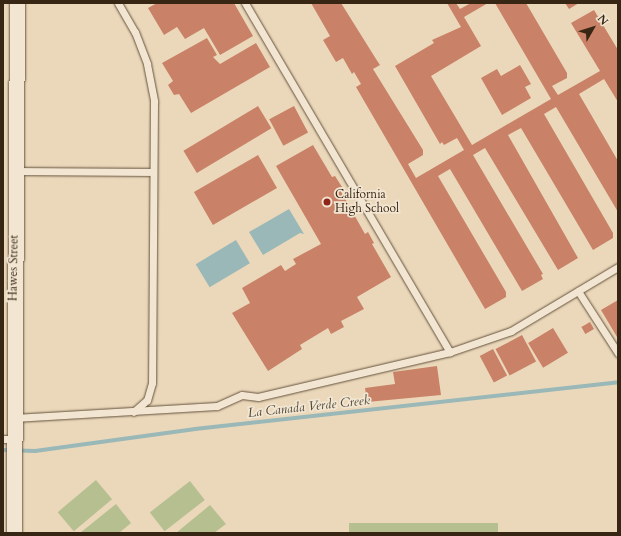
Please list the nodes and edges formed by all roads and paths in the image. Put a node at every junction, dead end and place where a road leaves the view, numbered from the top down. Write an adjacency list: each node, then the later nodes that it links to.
1 (18, 3): 4 (street, Hawes Street)
2 (245, 3): 9 (lane)
3 (119, 4): 5 (lane)
4 (15, 171): 5 (lane); 8 (street, Hawes Street)
5 (153, 172): 11 (lane)
6 (618, 267): 7 (lane)
7 (578, 291): 9 (lane); 10 (lane)
8 (8, 338): 12 (street, Hawes Street)
9 (450, 352): 11 (lane)
10 (618, 353)
11 (132, 412): 12 (lane)
12 (14, 418): 13 (street, Hawes Street)
13 (11, 445): 14 (street, Hawes Street)
14 (14, 533)

